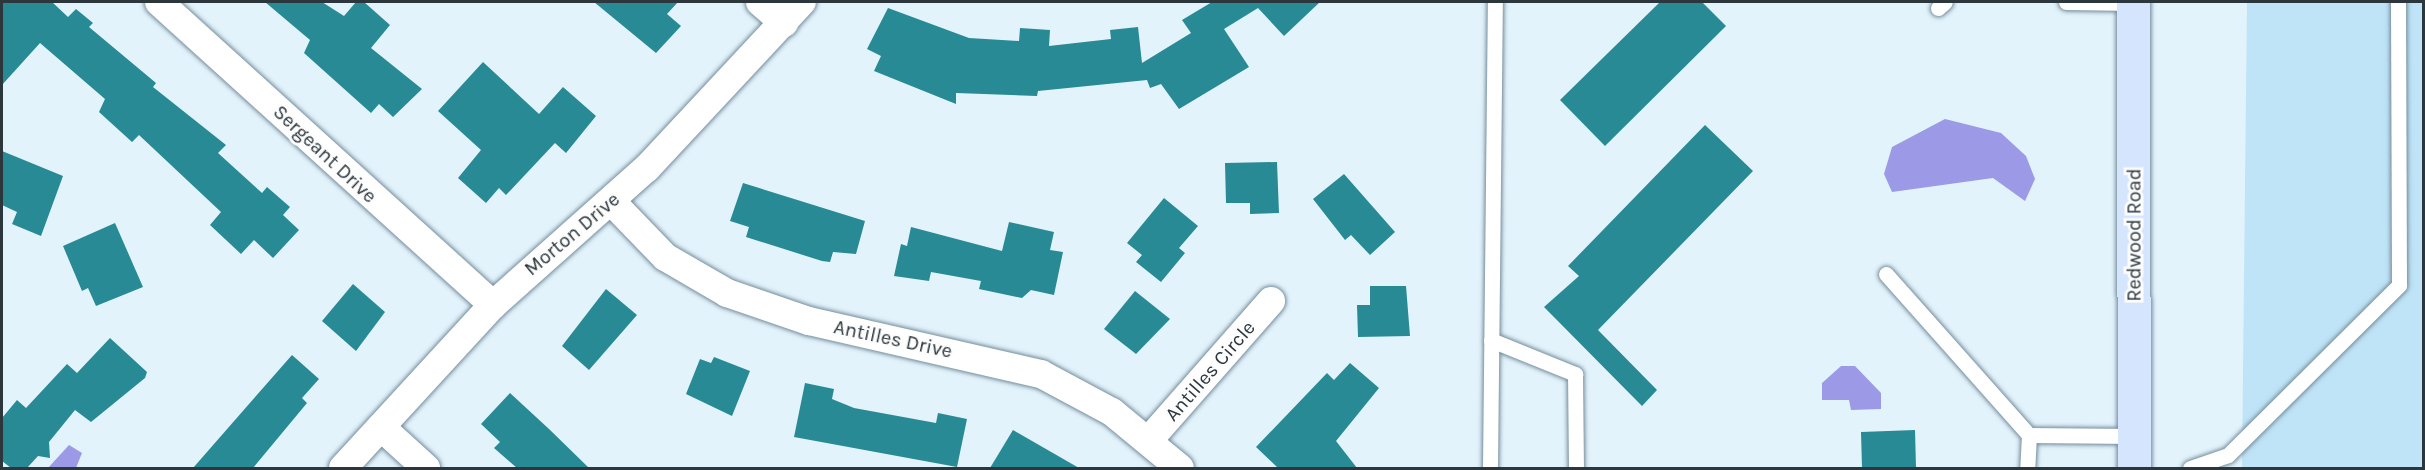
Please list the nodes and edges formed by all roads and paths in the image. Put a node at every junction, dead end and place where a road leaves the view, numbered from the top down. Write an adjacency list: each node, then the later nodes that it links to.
1 (159, 2): 11 (street, Sergeant Drive)
2 (760, 2): 7 (street)
3 (1495, 2): 12 (lane)
4 (2066, 2): 5 (lane)
5 (2133, 2): 15 (main road, Redwood Road)
6 (2398, 2): 24 (lane)
7 (793, 12): 8 (street, Morton Drive)
8 (611, 201): 11 (street, Morton Drive); 16 (street, Antilles Drive)
9 (1886, 274): 14 (lane)
10 (1271, 301): 16 (street, Antilles Circle)
11 (493, 305): 13 (street, Morton Drive)
12 (1491, 340): 20 (lane); 21 (lane)
13 (381, 427): 17 (street, Morton Drive); 18 (street)
14 (2029, 435): 15 (lane); 22 (lane)
15 (2134, 436): 23 (main road, Redwood Road)
16 (1149, 440): 19 (street, Antilles Drive)
17 (343, 468)
18 (426, 468)
19 (1180, 468)
20 (1490, 468)
21 (1576, 468)
22 (2027, 468)
23 (2134, 468)
24 (2190, 468)

